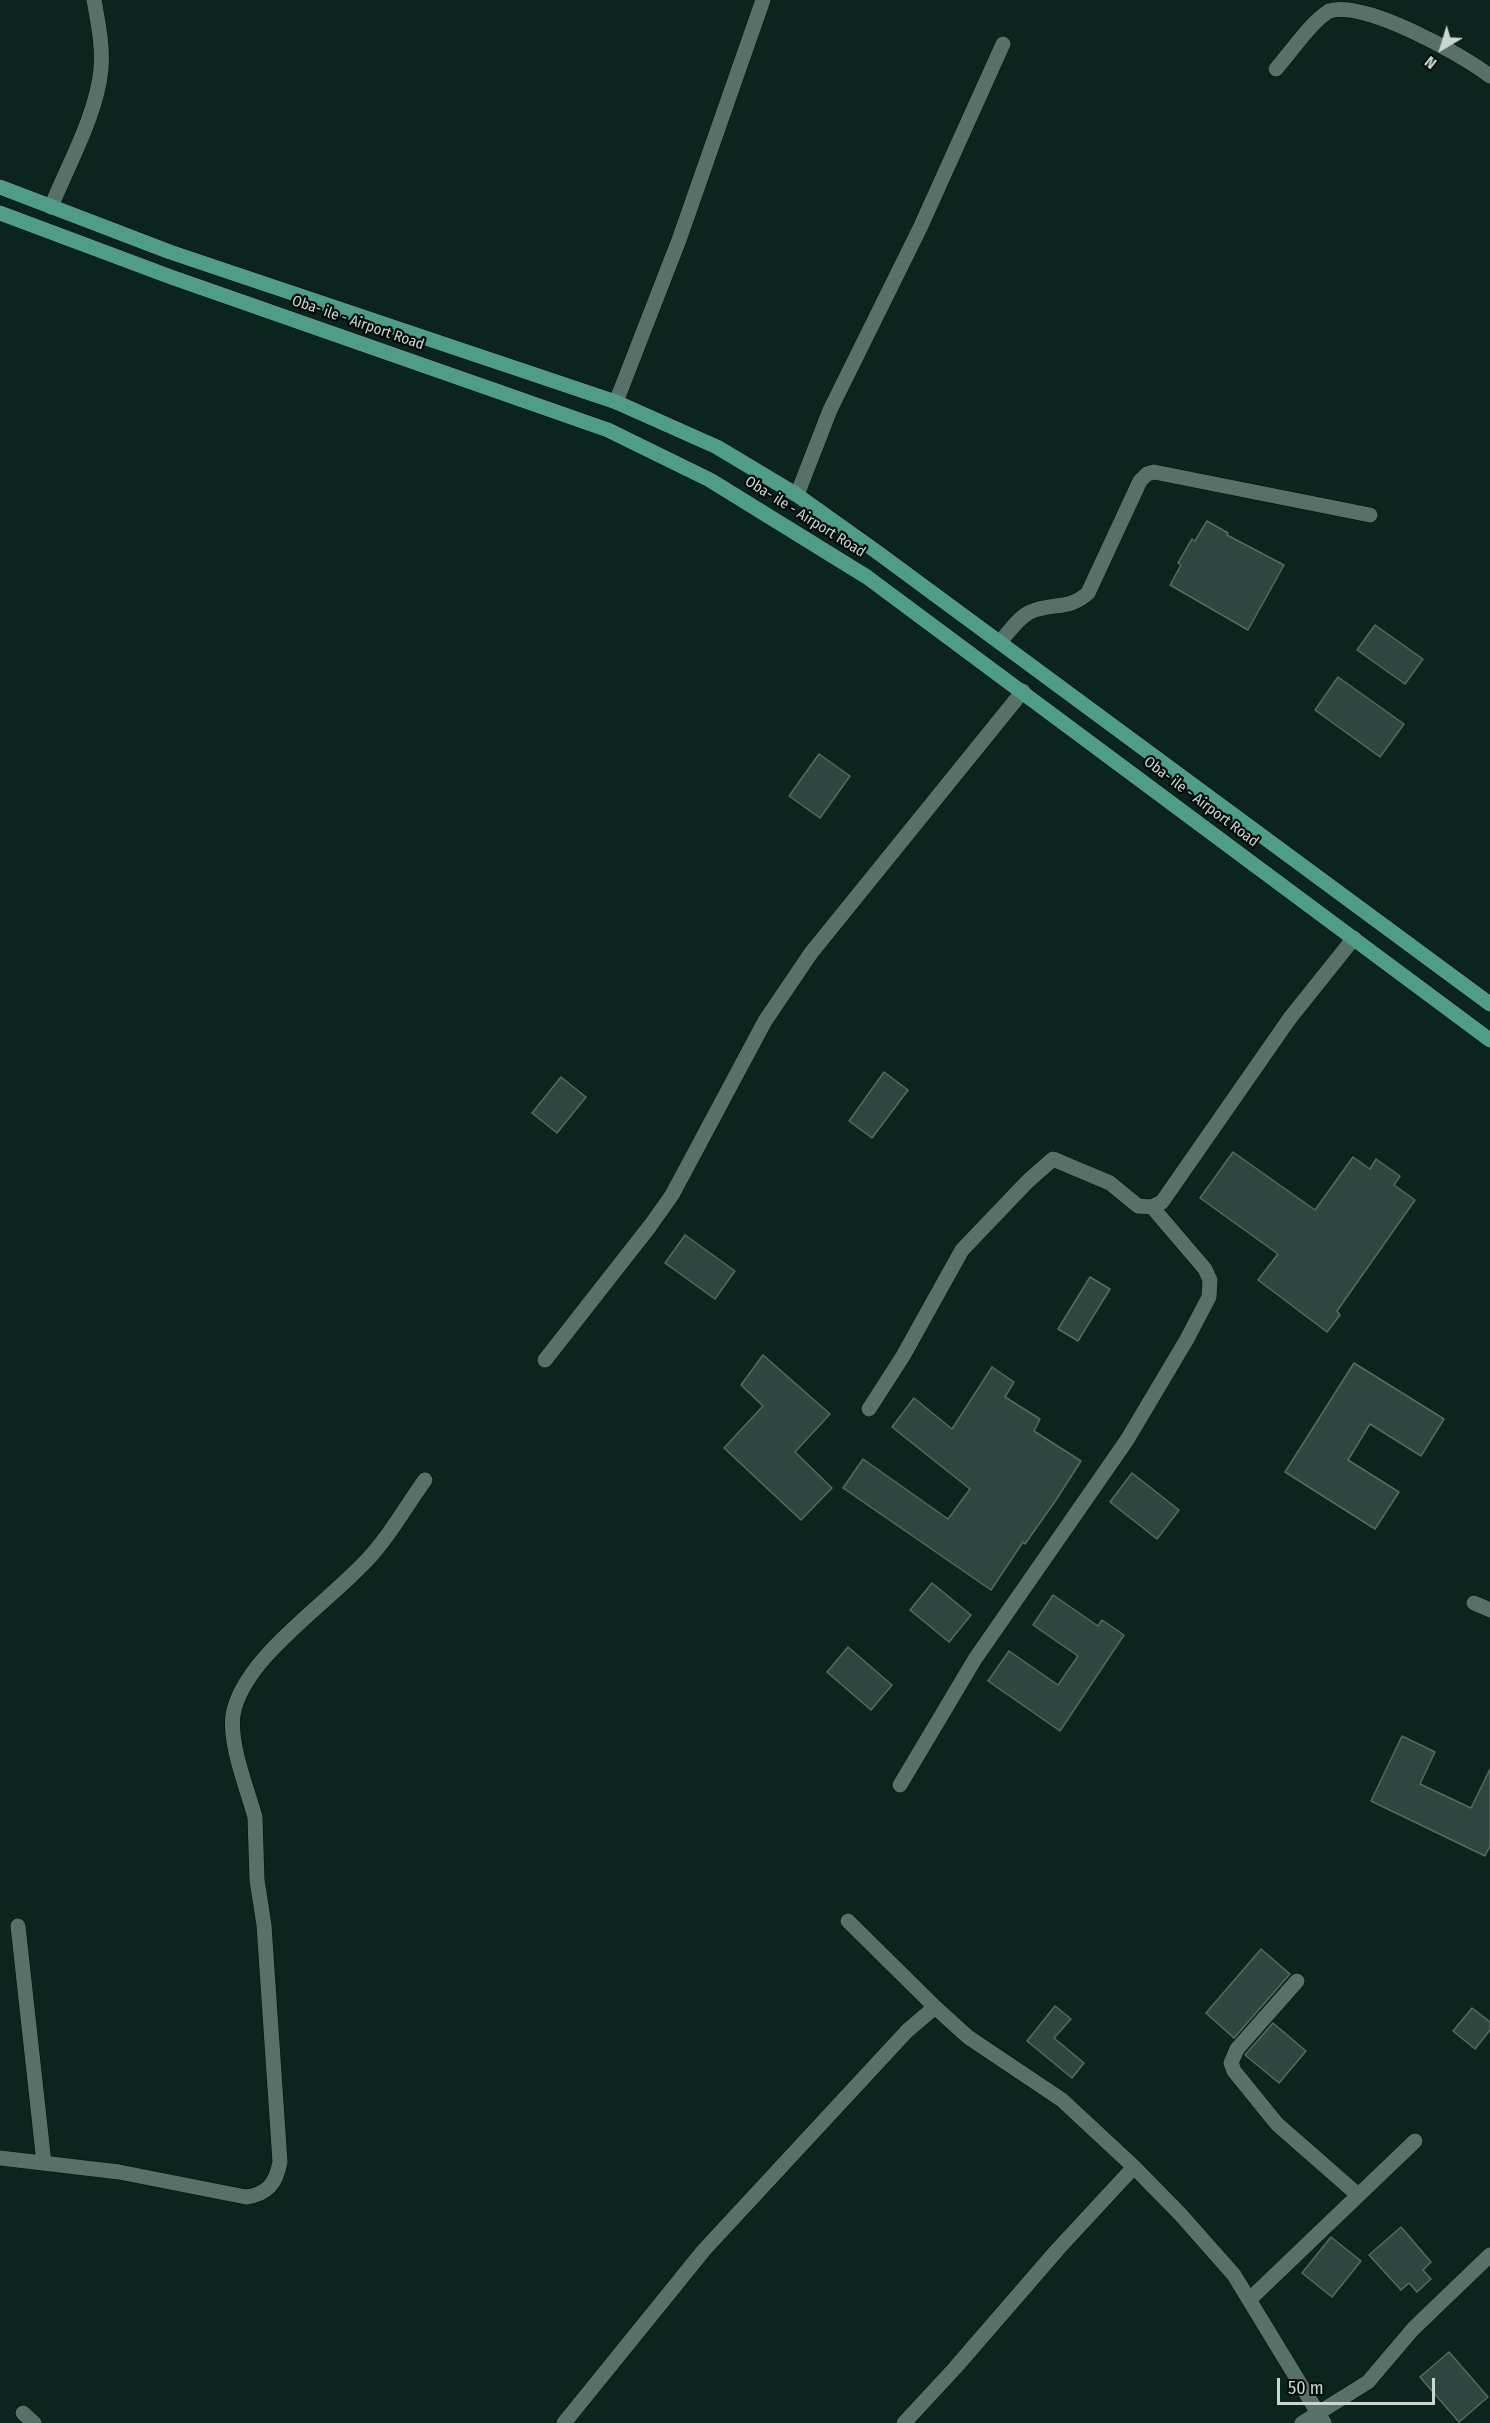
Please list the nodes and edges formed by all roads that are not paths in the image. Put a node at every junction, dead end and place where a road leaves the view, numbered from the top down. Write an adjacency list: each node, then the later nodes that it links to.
1 (94, 0): 8 (street)
2 (763, 0): 10 (street)
3 (1003, 44): 11 (street)
4 (1276, 69): 5 (street)
5 (1490, 76)
6 (3, 188): 7 (main road); 8 (main road, Oba- ile - Airport Road)
7 (0, 207)
8 (51, 207): 10 (main road, Oba- ile - Airport Road)
9 (0, 213): 14 (main road, Oba- ile - Airport Road)
10 (616, 402): 11 (main road, Oba- ile - Airport Road)
11 (797, 495): 13 (main road, Oba- ile - Airport Road)
12 (1370, 515): 13 (street)
13 (1000, 642): 16 (main road, Oba- ile - Airport Road)
14 (1023, 692): 15 (main road, Oba- ile - Airport Road); 19 (street)
15 (1354, 938): 17 (main road, Oba- ile - Airport Road); 18 (street)
16 (1490, 1004)
17 (1490, 1040)
18 (1152, 1207): 20 (street); 24 (street)
19 (545, 1360)
20 (869, 1409)
21 (424, 1480): 31 (street)
22 (1474, 1603): 23 (street)
23 (1490, 1610)
24 (900, 1785)
25 (849, 1921): 28 (street)
26 (18, 1926): 31 (street)
27 (1297, 1982): 33 (street)
28 (935, 2007): 32 (street); 37 (street)
29 (1415, 2141): 33 (street)
30 (0, 2158): 31 (street)
31 (44, 2163)
32 (1134, 2167): 35 (street); 38 (street)
33 (1358, 2195): 35 (street)
34 (1490, 2255): 36 (street)
35 (1249, 2300): 36 (street)
36 (1321, 2419): 39 (street)
37 (564, 2423)
38 (904, 2423)
39 (1302, 2423)

